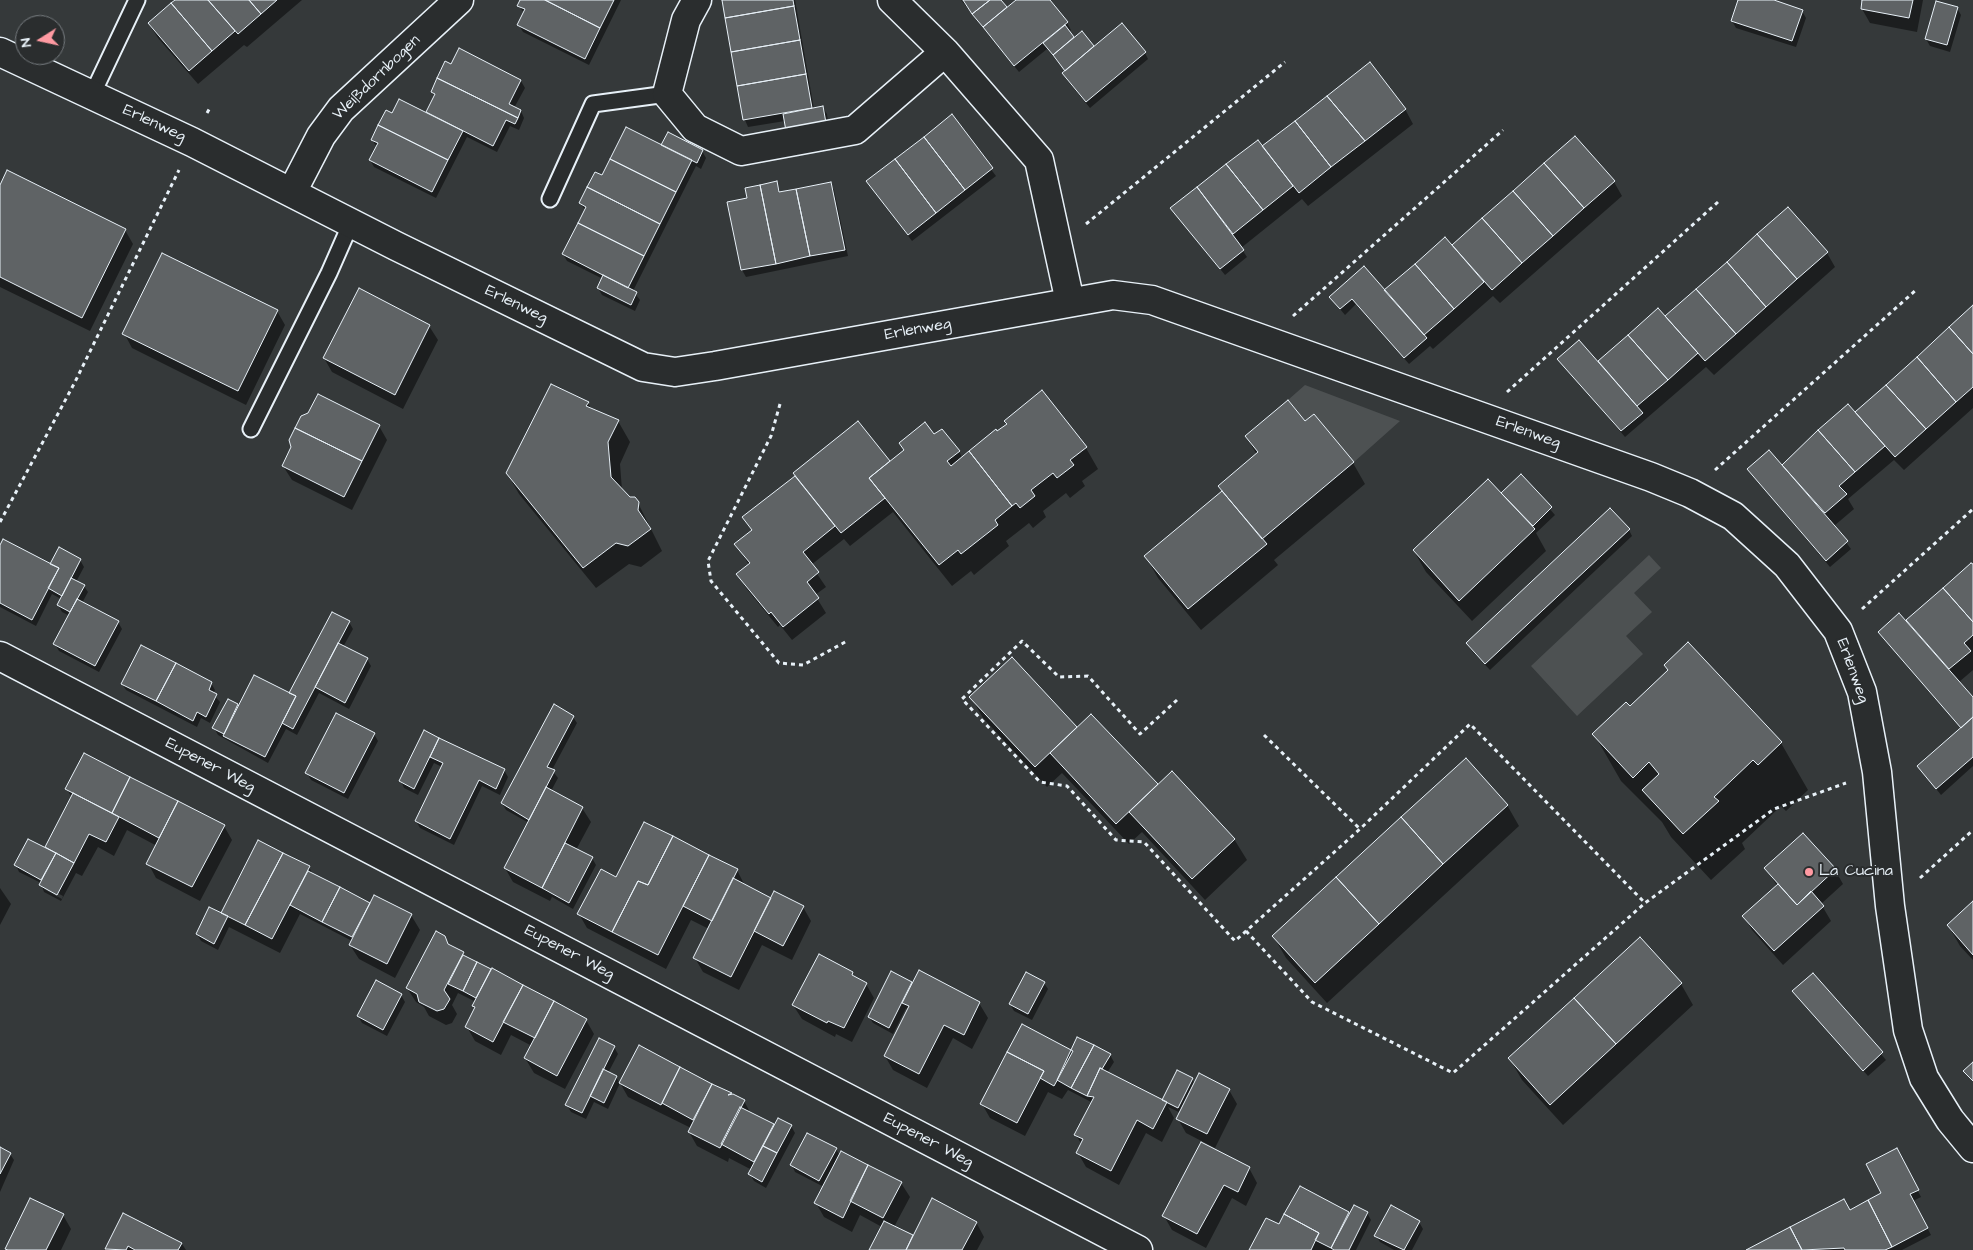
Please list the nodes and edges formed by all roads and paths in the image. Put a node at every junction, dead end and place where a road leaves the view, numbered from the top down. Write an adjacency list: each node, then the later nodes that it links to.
1 (137, 0): 9 (lane)
2 (459, 0): 13 (street, Weißdornbogen)
3 (697, 0): 8 (street)
4 (892, 0): 6 (street)
5 (0, 52): 9 (street, Erlenweg)
6 (945, 52): 8 (street); 17 (street)
7 (1285, 62): 17 (path)
8 (668, 94): 14 (lane)
9 (92, 95): 12 (street, Erlenweg)
10 (211, 106): 12 (path)
11 (1503, 130): 20 (path)
12 (192, 142): 13 (street, Erlenweg); 26 (path)
13 (292, 192): 16 (street, Erlenweg)
14 (550, 198)
15 (1718, 202): 22 (path, Erlenweg)
16 (351, 223): 19 (street, Erlenweg); 23 (lane)
17 (1059, 247): 19 (street)
18 (1916, 290): 24 (path)
19 (1070, 302): 20 (street, Erlenweg)
20 (1265, 342): 22 (street, Erlenweg)
21 (780, 404): 28 (path)
22 (1480, 416): 24 (street, Erlenweg)
23 (251, 429)
24 (1690, 493): 27 (street, Erlenweg)
25 (1973, 509): 27 (path)
26 (0, 522)
27 (1838, 631): 32 (street, Erlenweg)
28 (847, 641)
29 (0, 656): 39 (street, Eupener Weg)
30 (1177, 700): 37 (path)
31 (1264, 736): 33 (path)
32 (1878, 772): 35 (path); 36 (street, Erlenweg)
33 (1360, 829): 35 (path); 37 (path)
34 (1973, 830): 36 (path)
35 (1645, 902): 37 (path)
36 (1890, 906): 38 (street, Erlenweg)
37 (1246, 931)
38 (1973, 1148)
39 (1138, 1250)

